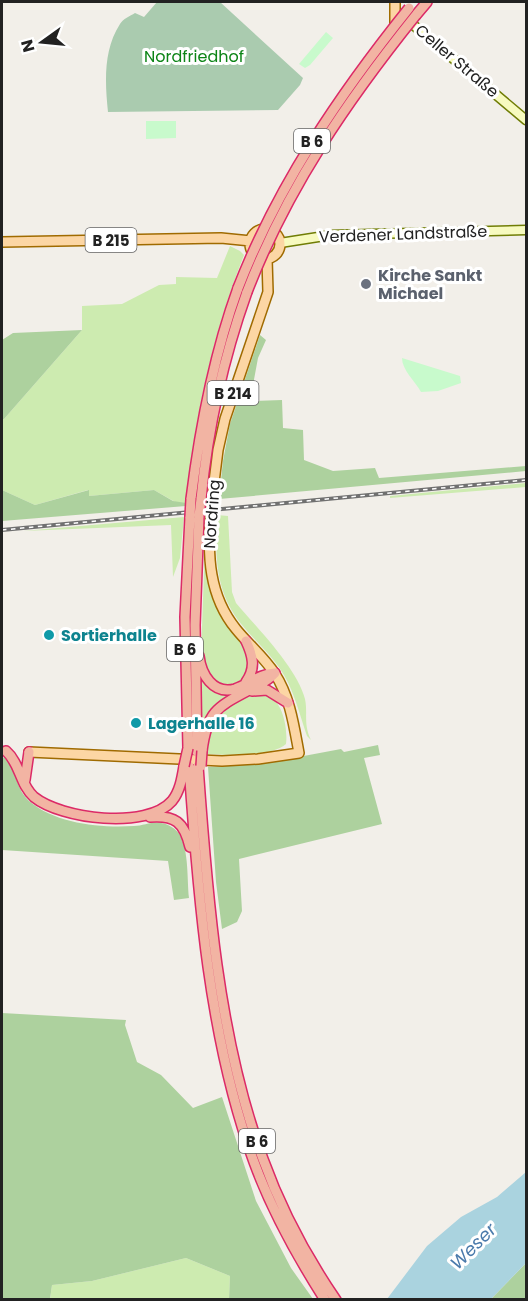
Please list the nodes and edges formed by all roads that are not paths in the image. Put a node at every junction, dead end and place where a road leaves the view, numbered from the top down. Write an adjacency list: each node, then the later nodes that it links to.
1 (387, 2): 3 (main road, Celler Straße)
2 (427, 2): 4 (highway, B 6)
3 (395, 5): 5 (main road, Celler Straße); 6 (main road)
4 (413, 8): 12 (highway, B 6, bridge)
5 (526, 120)
6 (268, 230): 8 (main road); 10 (main road)
7 (526, 230): 10 (main road, Verdener Landstraße)
8 (251, 241): 9 (main road, B 215); 11 (main road)
9 (2, 242)
10 (280, 243): 11 (main road)
11 (267, 259): 14 (main road, Nordring / B 214, bridge)
12 (194, 517): 13 (highway, B 6); 18 (highway, B 6)
13 (195, 625): 16 (highway, B 6); 18 (highway, B 6)
14 (246, 641): 15 (main road, Nordring / B 214); 16 (highway)
15 (275, 673): 16 (highway, B 6); 17 (main road, Nordring / B 214)
16 (246, 688): 17 (highway); 18 (highway)
17 (288, 704): 20 (main road, Nordring / B 214)
18 (196, 750): 21 (highway, bridge); 21 (highway, bridge)
19 (6, 751): 22 (highway)
20 (29, 752): 22 (highway, B 214)
21 (193, 766): 23 (highway); 24 (highway, B 6); 24 (highway, B 6)
22 (25, 782): 23 (highway)
23 (138, 817): 24 (highway)
24 (197, 853): 25 (highway, B 6); 26 (highway, B 6)
25 (325, 1299)
26 (336, 1299)

